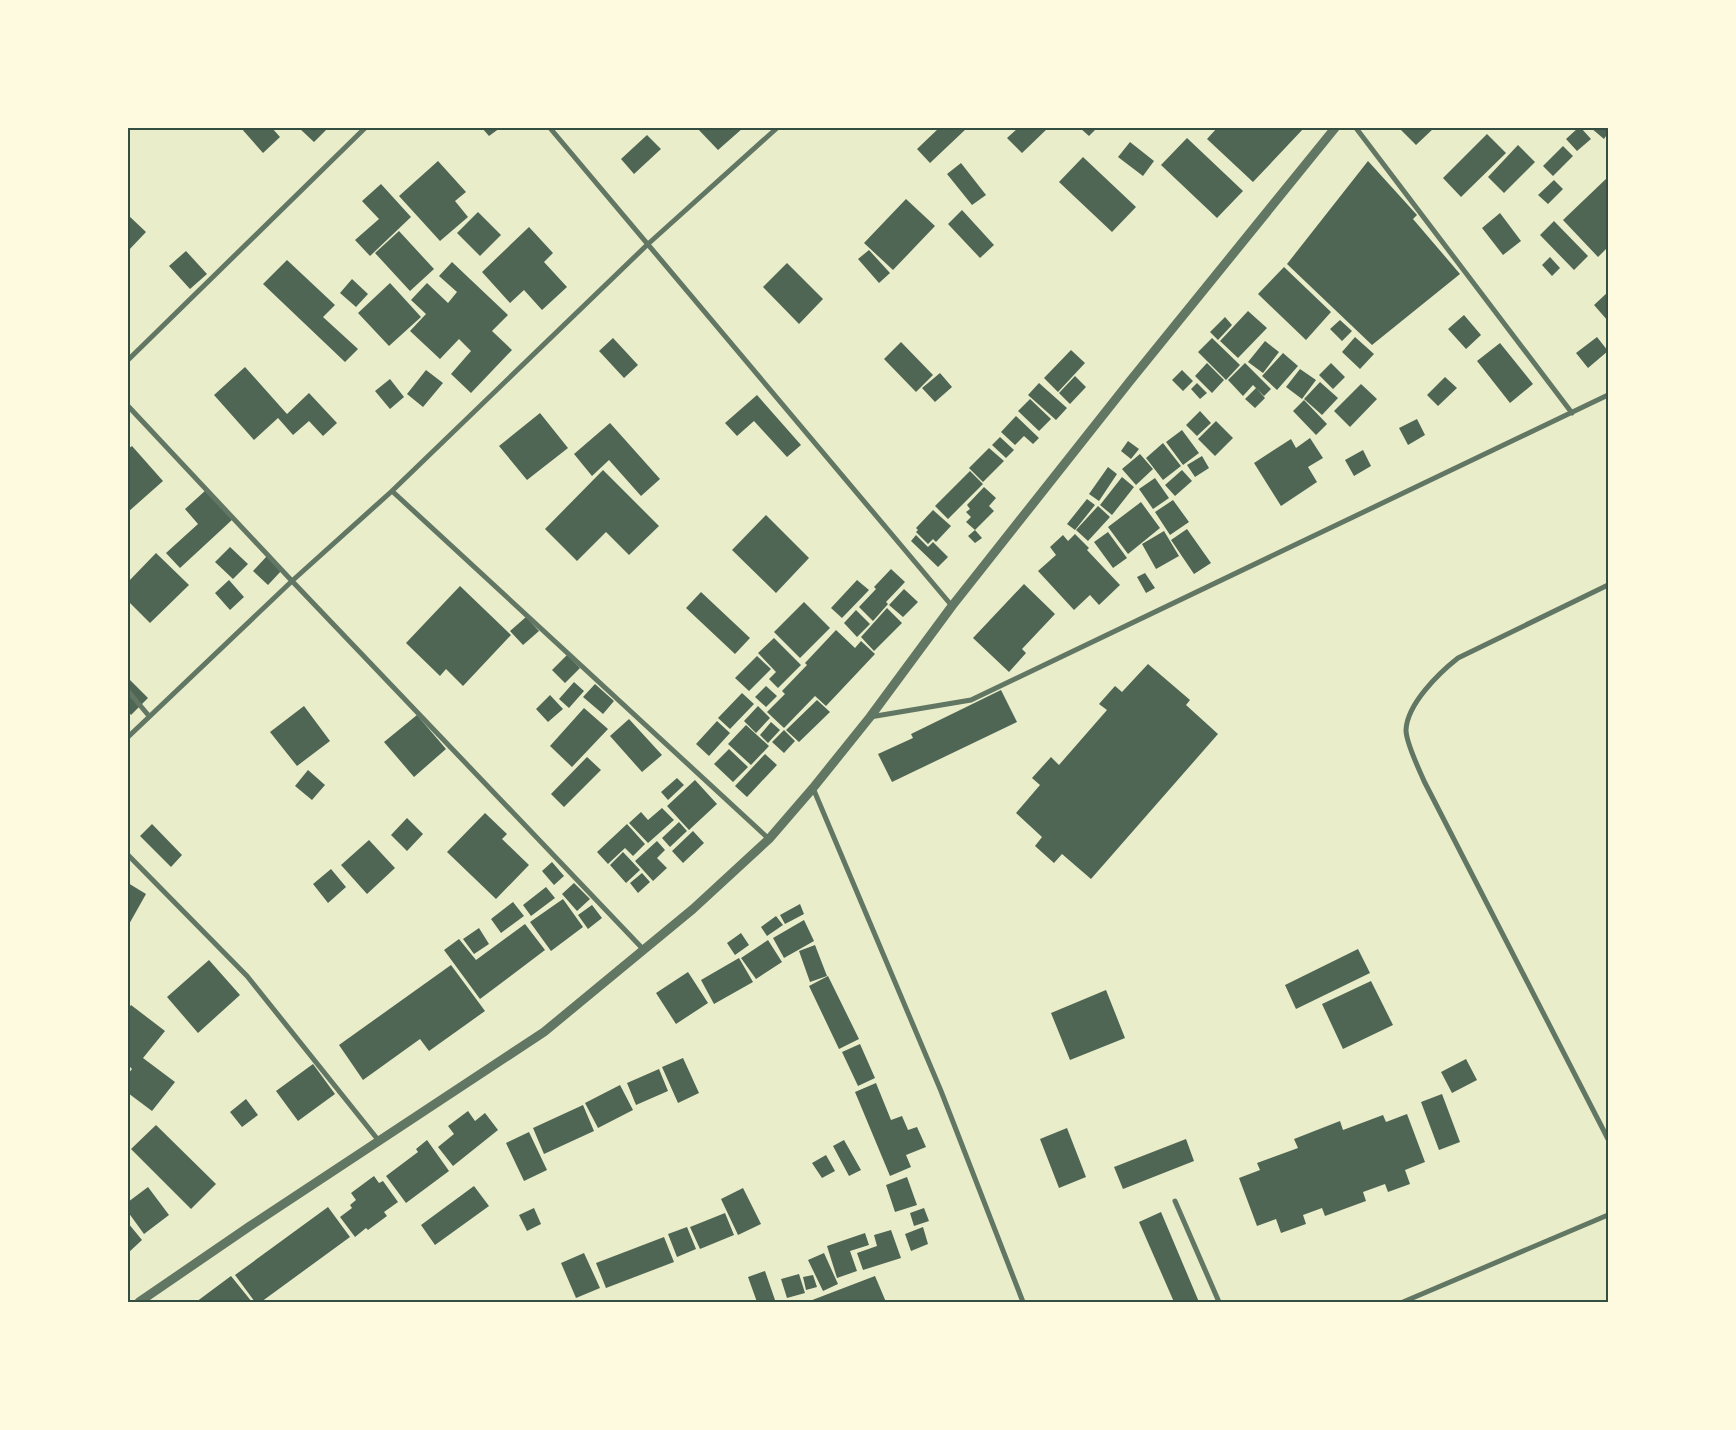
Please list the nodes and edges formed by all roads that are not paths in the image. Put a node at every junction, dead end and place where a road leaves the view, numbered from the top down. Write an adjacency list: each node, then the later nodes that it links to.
1 (366, 128): 7 (street)
2 (550, 128): 6 (street)
3 (778, 128): 6 (street)
4 (1335, 128): 14 (street)
5 (1356, 128): 10 (street)
6 (648, 244): 11 (street); 14 (street)
7 (128, 360)
8 (1608, 395): 10 (street)
9 (128, 406): 12 (street)
10 (1572, 412): 17 (street)
11 (392, 491): 12 (street); 20 (street)
12 (292, 582): 16 (street); 22 (street)
13 (1608, 585): 23 (street)
14 (952, 606): 17 (street)
15 (128, 691): 16 (street)
16 (149, 716): 18 (street)
17 (870, 717): 19 (street)
18 (128, 737)
19 (813, 788): 20 (street); 28 (street)
20 (769, 839): 22 (street)
21 (128, 855): 24 (street)
22 (643, 949): 24 (street)
23 (1608, 1139)
24 (379, 1141): 27 (street)
25 (1175, 1201): 29 (street)
26 (1608, 1215): 30 (street)
27 (139, 1302)
28 (1023, 1302)
29 (1219, 1302)
30 (1403, 1302)

